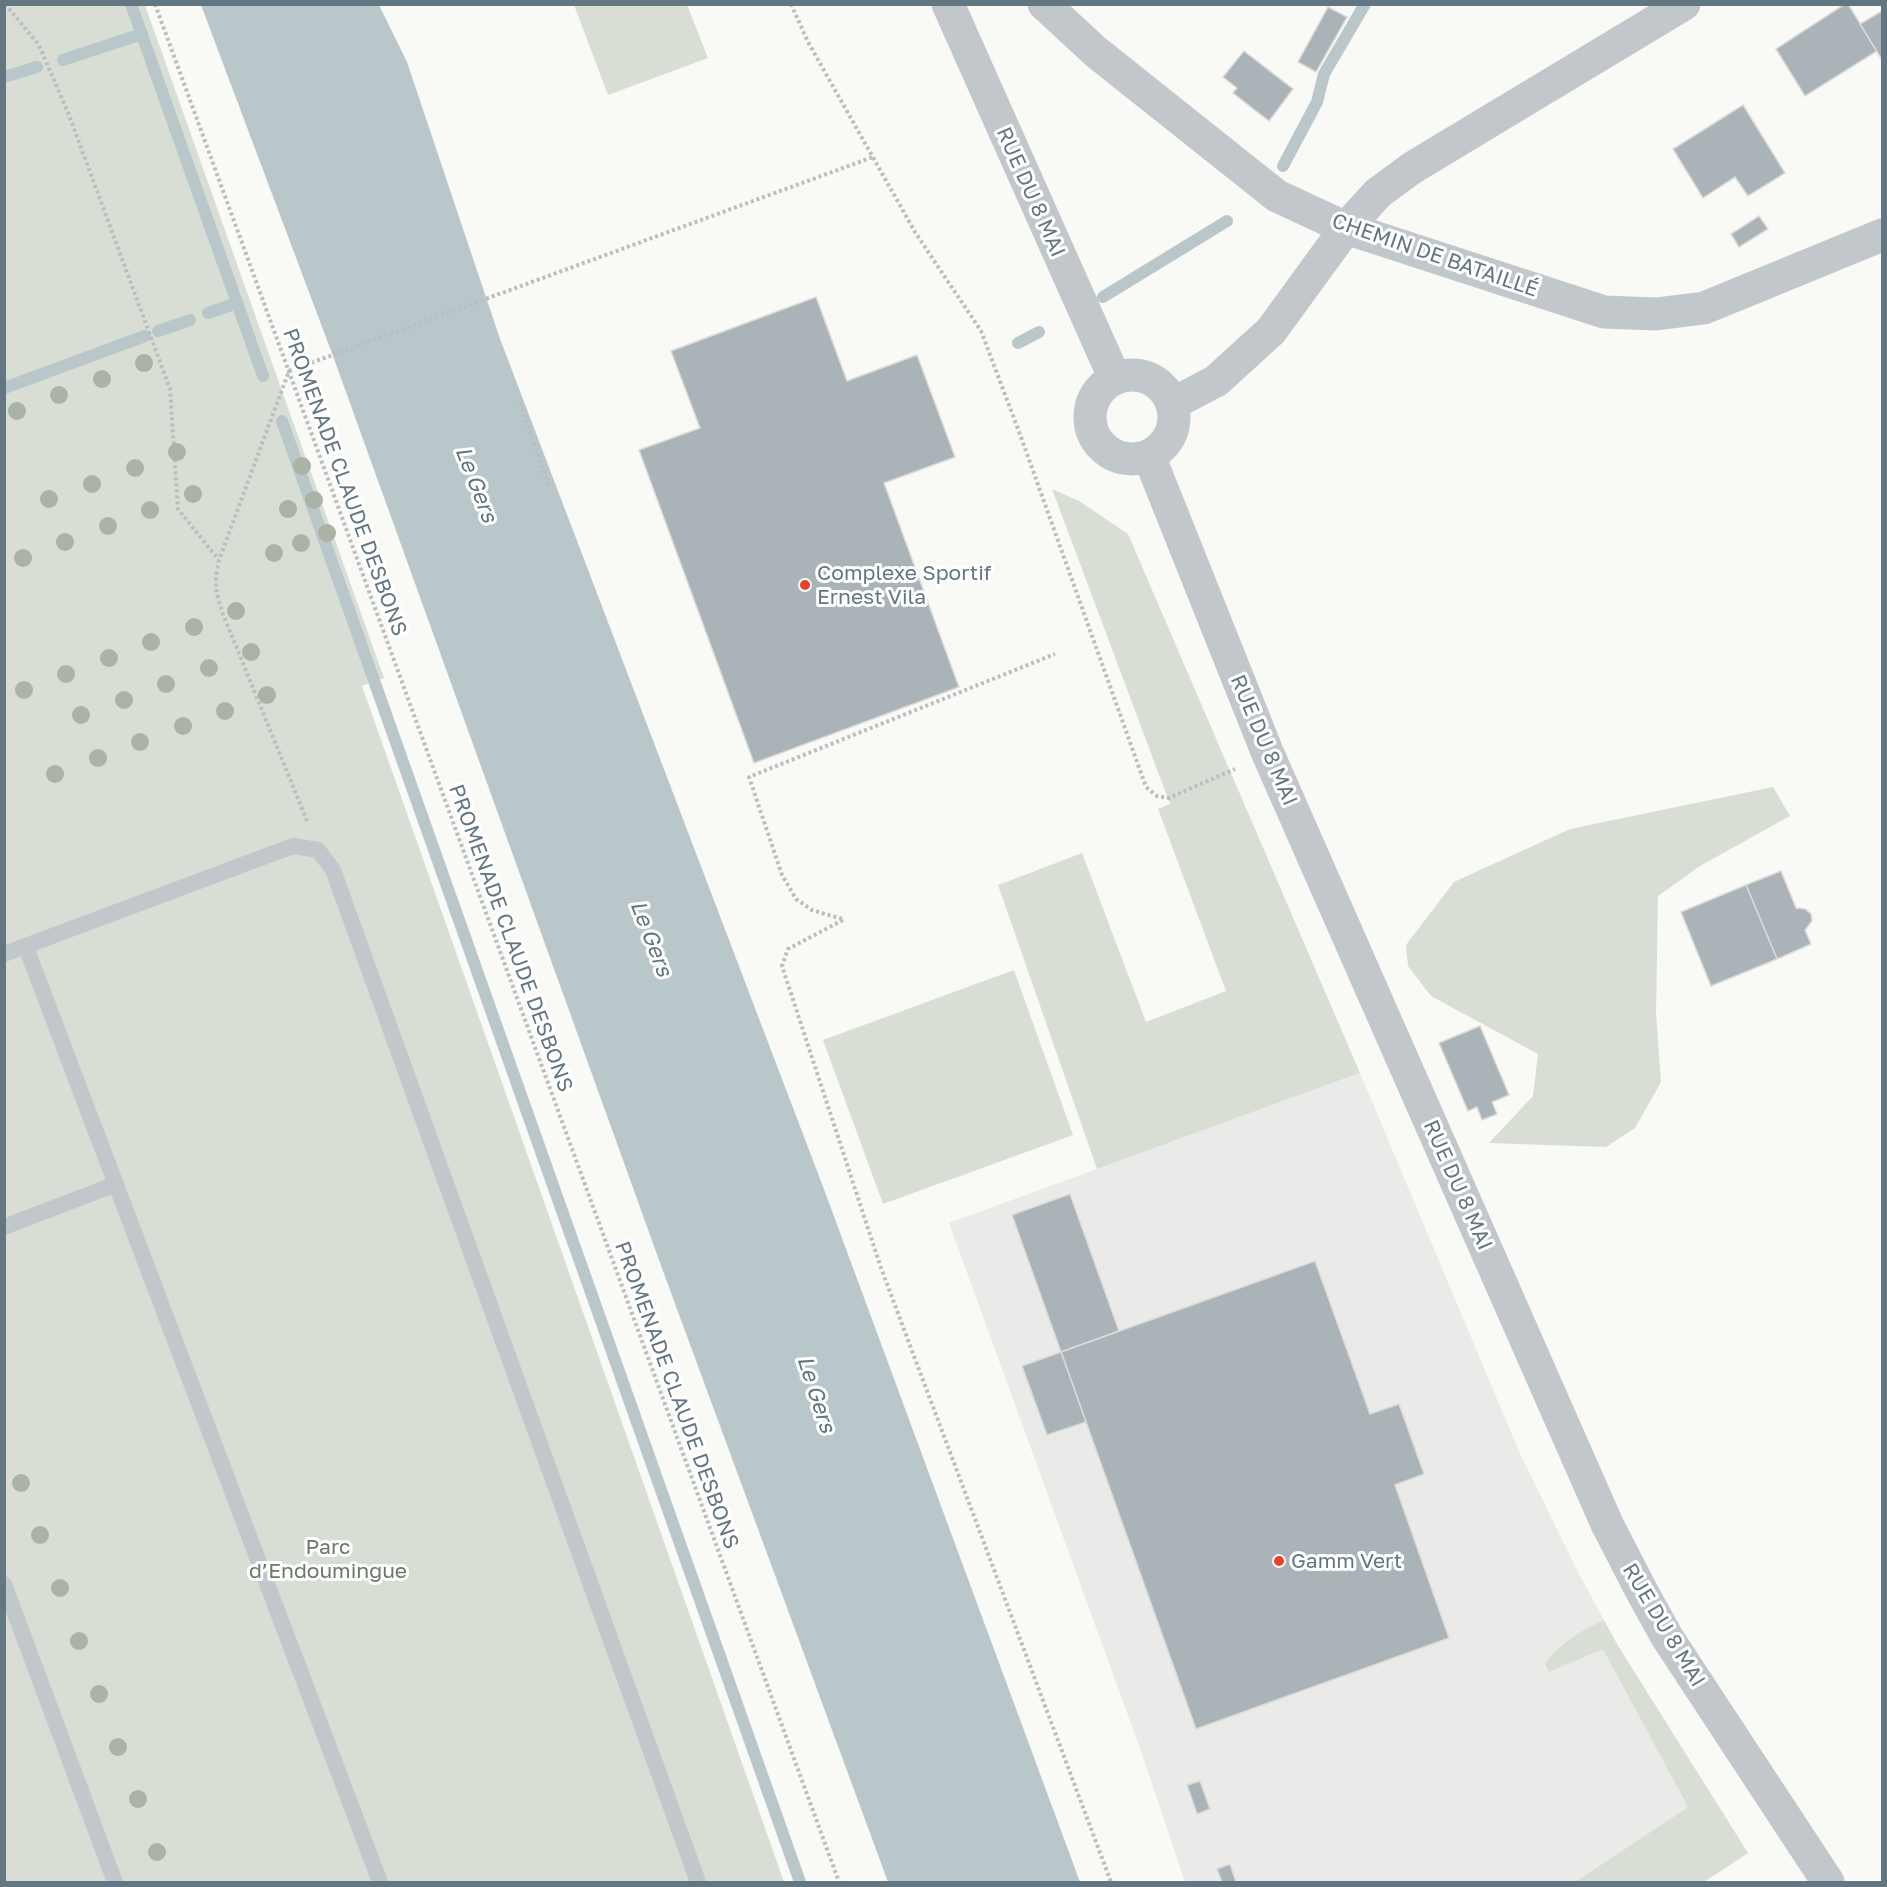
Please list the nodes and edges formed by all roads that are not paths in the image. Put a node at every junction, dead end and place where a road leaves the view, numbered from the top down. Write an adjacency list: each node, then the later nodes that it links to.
1 (948, 4): 6 (street, RUE DU 8 MAI)
2 (1044, 4): 4 (street, CHEMIN DE BATAILLÉ)
3 (1684, 4): 4 (street)
4 (1346, 228): 5 (street, CHEMIN DE BATAILLÉ); 7 (street)
5 (1882, 235)
6 (1114, 379): 7 (street); 8 (street)
7 (1172, 404): 8 (street)
8 (1149, 456): 17 (street, RUE DU 8 MAI)
9 (26, 947): 10 (lane); 11 (lane); 16 (lane)
10 (4, 954)
11 (116, 1184): 12 (lane); 15 (lane)
12 (4, 1227)
13 (4, 1584): 14 (lane)
14 (115, 1882)
15 (380, 1882)
16 (698, 1882)
17 (1828, 1882)

